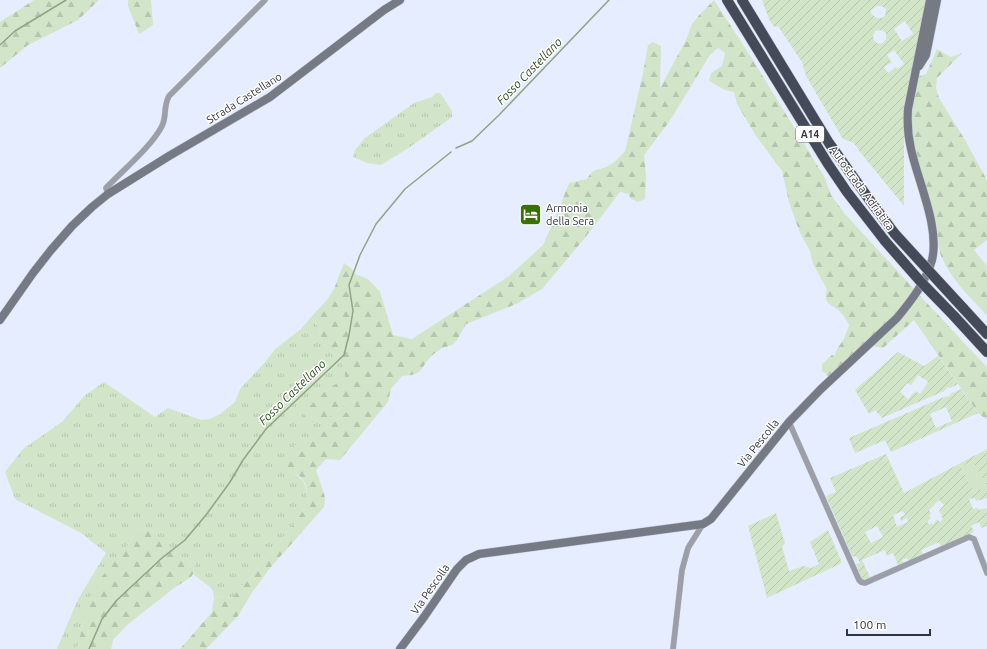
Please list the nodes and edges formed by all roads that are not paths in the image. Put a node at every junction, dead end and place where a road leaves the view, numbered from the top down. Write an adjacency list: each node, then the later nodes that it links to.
1 (265, 0): 8 (street, Strada Castellano)
2 (400, 0): 8 (street, Strada Castellano)
3 (727, 0): 11 (highway, Autostrada Adriatica / A14, bridge)
4 (742, 0): 10 (highway, Autostrada Adriatica / A14, bridge)
5 (930, 0): 7 (street, Via Pescolla)
6 (937, 0): 7 (street, Via Pescolla)
7 (917, 68): 12 (street, Via Pescolla)
8 (108, 194): 9 (street, Strada Castellano)
9 (0, 320)
10 (987, 334)
11 (987, 352)
12 (789, 422): 13 (street, Via Pescolla); 14 (street)
13 (703, 524): 15 (street, Via Pescolla); 16 (street)
14 (987, 574)
15 (400, 649)
16 (673, 649)

